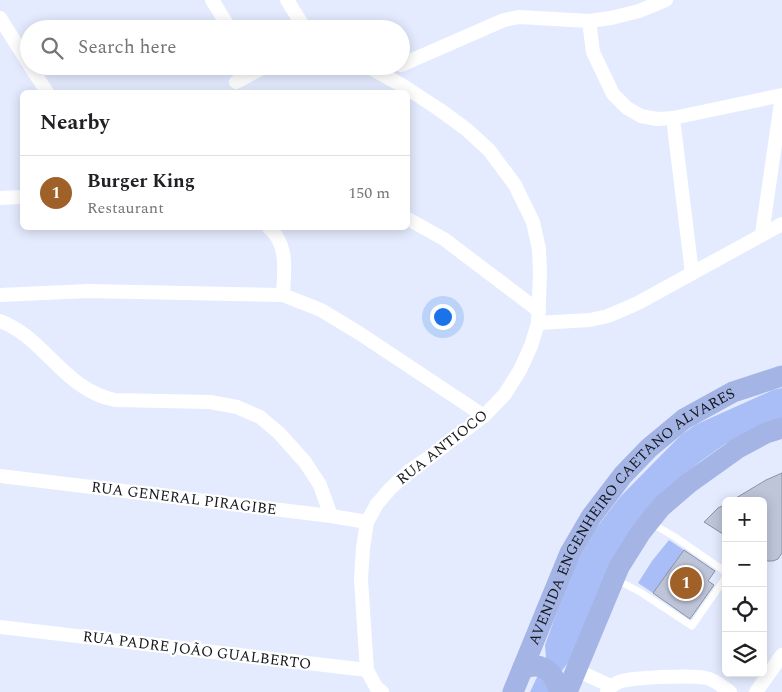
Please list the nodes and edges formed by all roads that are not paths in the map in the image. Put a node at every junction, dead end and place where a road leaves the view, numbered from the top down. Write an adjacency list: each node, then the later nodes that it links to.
1 (212, 0): 5 (street)
2 (287, 0): 6 (street)
3 (666, 0): 7 (street)
4 (0, 18): 8 (street)
5 (224, 20)
6 (299, 20)
7 (589, 21): 9 (street); 16 (street)
8 (20, 49)
9 (410, 62)
10 (36, 75): 14 (street)
11 (248, 75): 13 (street)
12 (384, 75): 26 (street, RUA ANTIOCO)
13 (236, 82)
14 (46, 90)
15 (782, 95): 16 (street); 22 (street)
16 (673, 118): 23 (street)
17 (20, 197): 18 (street)
18 (0, 198)
19 (410, 220): 26 (street)
20 (782, 224): 22 (street)
21 (270, 230): 24 (street)
22 (762, 234): 23 (street)
23 (692, 273): 26 (street)
24 (283, 295): 25 (street); 29 (street)
25 (0, 296)
26 (539, 317): 29 (street, RUA ANTIOCO)
27 (0, 321): 32 (street)
28 (782, 376): 40 (main road, AVENIDA ENGENHEIRO CAETANO ALVARES)
29 (484, 416): 34 (street, RUA ANTIOCO)
30 (782, 428): 33 (main road, AVENIDA ENGENHEIRO CAETANO ALVARES)
31 (0, 476): 32 (street, RUA GENERAL PIRAGIBE)
32 (331, 516): 34 (street, RUA GENERAL PIRAGIBE)
33 (649, 521): 35 (lane); 36 (main road, AVENIDA ENGENHEIRO CAETANO ALVARES)
34 (367, 522): 41 (street, RUA ANTIOCO)
35 (722, 569)
36 (614, 578): 37 (lane); 42 (main road, AVENIDA ENGENHEIRO CAETANO ALVARES)
37 (722, 584)
38 (0, 627): 41 (street, RUA PADRE JOÃO GUALBERTO)
39 (782, 655): 49 (street)
40 (523, 668): 45 (main road, AVENIDA ENGENHEIRO CAETANO ALVARES); 46 (main road)
41 (367, 670): 44 (street)
42 (576, 670): 43 (street); 47 (main road, AVENIDA ENGENHEIRO CAETANO ALVARES)
43 (609, 689): 48 (street)
44 (382, 692)
45 (512, 692)
46 (560, 692)
47 (567, 692)
48 (730, 692)
49 (756, 692)

